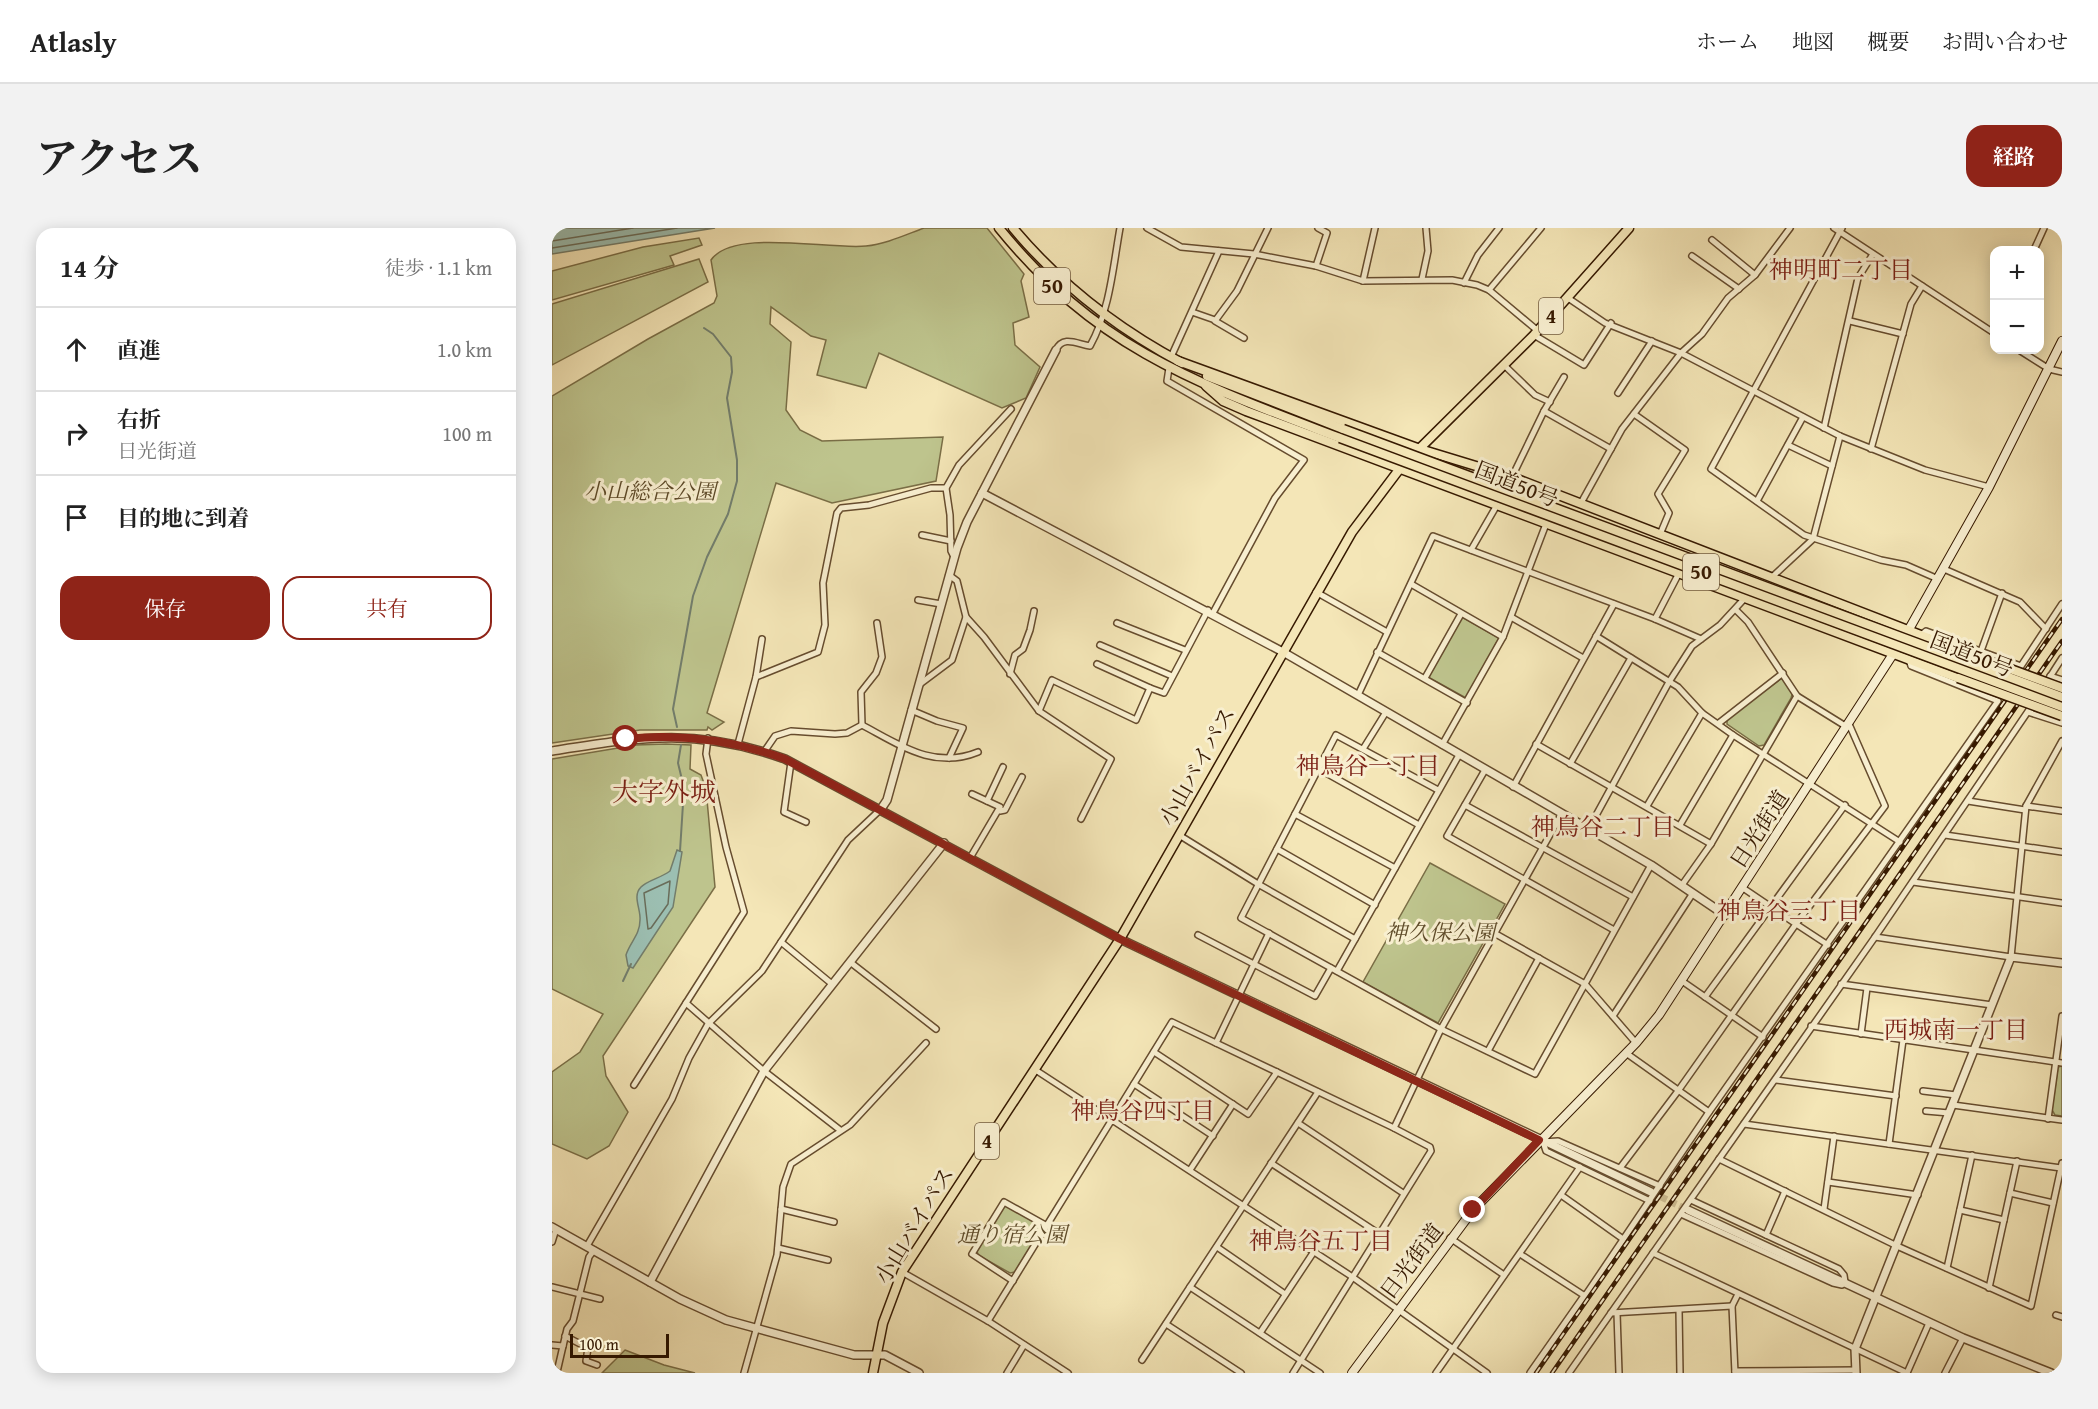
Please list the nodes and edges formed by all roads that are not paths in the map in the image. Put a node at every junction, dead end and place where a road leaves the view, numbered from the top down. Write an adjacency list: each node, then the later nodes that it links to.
1 (999, 228): 35 (highway, 国道50号 / 50)
2 (1013, 228): 31 (highway, 国道50号 / 50)
3 (1120, 228): 31 (street)
4 (1147, 228): 17 (street)
5 (1268, 228): 18 (street)
6 (1318, 228): 21 (street)
7 (1375, 228): 24 (street)
8 (1426, 228): 23 (street)
9 (1498, 228): 25 (street)
10 (1541, 228): 28 (street)
11 (1629, 228): 29 (highway, 小山バイパス / 4)
12 (1790, 228): 22 (street)
13 (2044, 228): 16 (street)
14 (1838, 229): 19 (street); 52 (street)
15 (1712, 240): 22 (street)
16 (2036, 246)
17 (1219, 251): 18 (street); 30 (street)
18 (1254, 254): 21 (street); 32 (street)
19 (1873, 254): 26 (street); 33 (street)
20 (1692, 256): 27 (street)
21 (1316, 266): 24 (street)
22 (1755, 275): 27 (street)
23 (1422, 279): 24 (street); 25 (street)
24 (1363, 281)
25 (1464, 283): 28 (street)
26 (1922, 286): 36 (street); 38 (street)
27 (1739, 289): 43 (street)
28 (1489, 290): 37 (street)
29 (1568, 298): 34 (street); 37 (highway, 小山バイパス / 4)
30 (1192, 312): 32 (street); 45 (street)
31 (1103, 313): 35 (street); 45 (highway, 国道50号 / 50)
32 (1215, 320): 39 (street)
33 (1850, 321): 38 (street); 59 (street)
34 (1611, 323): 37 (street); 40 (street)
35 (1099, 326): 42 (street); 47 (highway, 国道50号 / 50)
36 (1990, 330)
37 (1536, 333): 46 (highway, 小山バイパス / 4)
38 (1903, 334): 65 (street)
39 (1244, 339)
40 (1652, 341): 43 (street); 53 (street)
41 (2062, 341): 48 (main road, 日光街道)
42 (1056, 350): 71 (street)
43 (1681, 353): 52 (street); 57 (street)
44 (2025, 354): 48 (street)
45 (1174, 359): 60 (highway, 国道50号 / 50); 63 (highway)
46 (1503, 365): 54 (street); 63 (highway, 小山バイパス / 4)
47 (1169, 368): 51 (highway, 国道50号 / 50); 98 (street)
48 (2049, 369): 49 (street); 69 (main road, 日光街道)
49 (2062, 372)
50 (1564, 377): 54 (street)
51 (1206, 386): 60 (highway, 国道50号 / 50); 67 (highway)
52 (1754, 391): 58 (street); 72 (street)
53 (1618, 393)
54 (1550, 402): 56 (street)
55 (1011, 409): 70 (street)
56 (1544, 411): 64 (street); 68 (street)
57 (1634, 414): 64 (street); 76 (street)
58 (1803, 417): 59 (street); 62 (street)
59 (1824, 428): 61 (street)
60 (1342, 433): 137 (highway, 国道50号 / 50, bridge); 139 (highway, 国道50号 / 50, bridge)
61 (1840, 436): 65 (street); 66 (street)
62 (1788, 446): 66 (street); 72 (street)
63 (1420, 449): 67 (highway, 小山バイパス / 4); 68 (highway)
64 (1611, 449): 73 (street)
65 (1871, 450): 69 (street)
66 (1832, 466): 78 (street)
67 (1401, 467): 74 (highway); 89 (highway, 小山バイパス / 4)
68 (1512, 477): 73 (highway)
69 (1989, 487): 82 (main road, 日光街道)
70 (946, 488): 79 (street); 128 (street)
71 (982, 493): 81 (street); 98 (street)
72 (1757, 501): 78 (street)
73 (1581, 502): 76 (highway)
74 (1498, 504): 75 (highway); 80 (street)
75 (1546, 524): 83 (street); 84 (highway)
76 (1661, 532): 86 (highway)
77 (922, 535): 79 (street)
78 (1813, 538): 86 (street); 87 (street)
79 (951, 541): 81 (street)
80 (1471, 550): 83 (street); 88 (street)
81 (954, 557): 85 (street)
82 (1944, 569): 87 (main road, 日光街道); 90 (street)
83 (1528, 572): 94 (street); 101 (street)
84 (1679, 573): 91 (highway); 102 (street)
85 (949, 575): 93 (street); 100 (street)
86 (1770, 579): 106 (highway)
87 (1938, 579): 106 (main road, 日光街道)
88 (1411, 584): 99 (street); 107 (street)
89 (1316, 592): 107 (street); 117 (highway, 小山バイパス / 4)
90 (2002, 593): 105 (street); 116 (street)
91 (1745, 598): 96 (street); 118 (highway)
92 (918, 600): 93 (street)
93 (941, 604): 132 (street)
94 (1614, 604): 102 (street); 108 (street)
95 (2062, 604): 105 (street)
96 (1736, 610): 112 (street); 124 (street)
97 (1034, 611): 125 (street)
98 (1211, 612): 114 (street); 117 (street)
99 (1461, 614): 110 (street); 129 (street)
100 (966, 617): 125 (street); 132 (street)
101 (1511, 617): 110 (street); 119 (street)
102 (1655, 619): 112 (street)
103 (877, 622): 148 (street)
104 (1117, 622): 114 (street)
105 (2046, 629): 116 (street)
106 (1908, 631): 109 (highway); 118 (main road, 日光街道)
107 (1387, 632): 115 (street)
108 (1596, 636): 119 (street); 120 (street)
109 (1920, 636): 116 (street); 134 (highway, bridge)
110 (1503, 637): 138 (street)
111 (762, 639): 128 (street)
112 (1701, 639): 131 (street)
113 (1100, 645): 126 (street)
114 (1185, 650): 126 (street)
115 (1377, 651): 129 (street); 135 (street)
116 (1981, 651)
117 (1283, 652): 135 (street); 192 (highway, 小山バイパス / 4)
118 (1893, 654): 122 (highway); 149 (main road, 日光街道)
119 (1583, 658): 154 (street)
120 (1631, 658): 131 (street); 165 (street)
121 (2062, 658): 127 (street)
122 (1909, 659): 145 (highway, bridge); 194 (street)
123 (1097, 664): 133 (street)
124 (1783, 673): 136 (street); 146 (street)
125 (1010, 674): 141 (street)
126 (1172, 676): 133 (street)
127 (2050, 676): 130 (street); 143 (street)
128 (756, 677): 153 (street)
129 (1425, 678): 138 (street)
130 (2062, 680)
131 (1669, 682): 144 (street); 172 (street)
132 (918, 684): 140 (street)
133 (1150, 688): 141 (street)
134 (2062, 688)
135 (1358, 695): 142 (street)
136 (1797, 696): 149 (street); 161 (street)
137 (2062, 697)
138 (1467, 703): 155 (street)
139 (2062, 707)
140 (911, 710): 156 (street); 163 (street)
141 (1038, 711): 186 (street)
142 (1386, 712): 155 (street); 157 (street)
143 (2028, 712): 147 (street); 176 (street)
144 (1702, 713): 146 (street); 179 (street)
145 (2062, 716)
146 (1719, 723): 150 (street)
147 (2062, 723)
148 (862, 725): 156 (street); 159 (street)
149 (1848, 725): 170 (main road, 日光街道); 188 (street)
150 (1733, 735): 161 (street); 190 (street)
151 (708, 738): 153 (street); 158 (street); 240 (street)
152 (2062, 741): 180 (street)
153 (738, 744): 159 (street)
154 (1536, 744): 165 (street); 171 (street)
155 (1442, 745): 162 (street)
156 (902, 746): 163 (street); 181 (street)
157 (1363, 749): 167 (street); 173 (street)
158 (552, 751)
159 (764, 752): 164 (street)
160 (978, 752): 163 (street)
161 (1763, 753): 170 (street); 196 (street)
162 (1459, 755): 168 (street); 173 (street)
163 (949, 758)
164 (791, 762): 181 (street); 187 (street)
165 (1570, 764): 172 (street)
166 (1003, 766): 175 (street)
167 (1319, 769): 184 (street); 189 (street)
168 (1485, 770): 171 (street); 177 (street)
169 (1022, 777): 182 (street)
170 (1810, 784): 178 (street); 208 (main road, 日光街道)
171 (1513, 786): 185 (street)
172 (1611, 787): 179 (street); 191 (street)
173 (1438, 790): 189 (street)
174 (972, 794): 175 (street)
175 (987, 801): 182 (street)
176 (1968, 801): 180 (street); 193 (street)
177 (1465, 805): 198 (street); 204 (street)
178 (1845, 805): 188 (street); 214 (street)
179 (1647, 807): 190 (street)
180 (2025, 808): 183 (street); 197 (street)
181 (881, 809): 195 (street); 224 (street)
182 (1000, 811): 201 (street)
183 (2062, 811)
184 (1295, 813): 199 (street); 203 (street)
185 (1561, 815): 191 (street); 198 (street)
186 (1081, 819)
187 (806, 822)
188 (1872, 822): 194 (street); 216 (street)
189 (1419, 825): 203 (street)
190 (1680, 825): 196 (street)
191 (1588, 830): 202 (street)
192 (1179, 835): 206 (street); 222 (highway, 小山バイパス / 4)
193 (1945, 836): 197 (street); 205 (street)
194 (1900, 842): 225 (street)
195 (944, 843): 201 (street); 228 (street)
196 (1711, 844): 207 (street)
197 (2021, 846): 200 (street); 211 (street)
198 (1542, 848): 204 (street); 210 (street)
199 (1277, 849): 206 (street); 213 (street)
200 (2062, 852)
201 (970, 858): 222 (street)
202 (1651, 865): 207 (street); 210 (street)
203 (1395, 868): 213 (street)
204 (1524, 881): 217 (street); 219 (street)
205 (1913, 882): 211 (street); 221 (street)
206 (1258, 884): 218 (street); 223 (street)
207 (1682, 885): 209 (street)
208 (1743, 888): 214 (street); 215 (main road, 日光街道)
209 (1693, 893): 215 (street); 242 (street)
210 (1633, 897): 217 (street)
211 (2016, 897): 212 (street); 226 (street)
212 (2062, 903)
213 (1375, 904): 223 (street)
214 (1772, 907): 216 (street); 239 (street)
215 (1725, 915): 233 (main road, 日光街道)
216 (1796, 924): 225 (street); 243 (street)
217 (1614, 930): 235 (street)
218 (1269, 933): 230 (street); 231 (street)
219 (1494, 933): 227 (street); 248 (street)
220 (1198, 935): 230 (street)
221 (1875, 937): 226 (street); 236 (street)
222 (1120, 939): 238 (street); 260 (highway, 小山バイパス / 4)
223 (1355, 939): 232 (street)
224 (781, 942): 234 (street); 245 (street)
225 (1828, 945): 250 (street)
226 (2011, 957): 229 (street); 241 (street)
227 (1539, 958): 235 (street); 257 (street)
228 (850, 962): 234 (street); 247 (street)
229 (2062, 963)
230 (1254, 964): 231 (street); 238 (street)
231 (1331, 968): 232 (street)
232 (1337, 971): 248 (street)
233 (1682, 981): 239 (street); 253 (main road, 日光街道)
234 (832, 984): 261 (street)
235 (1585, 984): 242 (street); 257 (street)
236 (1840, 984): 237 (street); 246 (street)
237 (1867, 988): 241 (street); 249 (street)
238 (1238, 996): 252 (street); 264 (street)
239 (1704, 997): 243 (street)
240 (686, 1003): 245 (street); 266 (street)
241 (1992, 1005): 255 (street)
242 (1613, 1016): 253 (street)
243 (1732, 1016): 250 (street); 267 (street)
244 (2062, 1016): 259 (street)
245 (708, 1024): 261 (street); 324 (street)
246 (1811, 1026): 249 (street); 263 (street)
247 (936, 1029)
248 (1442, 1029): 257 (street); 264 (street)
249 (1861, 1034): 251 (street)
250 (1763, 1037): 275 (street)
251 (1903, 1040): 255 (street); 271 (street)
252 (1216, 1043): 256 (street); 262 (street)
253 (1636, 1043): 258 (main road, 日光街道)
254 (926, 1044): 283 (street)
255 (1973, 1051): 259 (street); 270 (street)
256 (1154, 1052): 265 (street); 272 (street)
257 (1488, 1052)
258 (1626, 1053): 267 (street); 286 (main road, 日光街道)
259 (2059, 1063): 277 (street)
260 (1034, 1069): 278 (street); 331 (highway, 小山バイパス / 4)
261 (764, 1071): 283 (street); 335 (street)
262 (1277, 1072): 269 (street); 272 (street)
263 (1776, 1080): 271 (street); 281 (street)
264 (1416, 1082): 282 (street); 286 (street)
265 (1134, 1084): 278 (street); 284 (street)
266 (634, 1086)
267 (1678, 1091): 275 (street); 295 (street)
268 (1923, 1091): 270 (street)
269 (1318, 1092): 280 (street); 282 (street)
270 (1956, 1095): 273 (street)
271 (1896, 1096): 287 (street)
272 (1233, 1104): 284 (street)
273 (1953, 1105): 276 (street); 277 (street)
274 (1926, 1111): 276 (street)
275 (1709, 1112): 298 (street)
276 (1949, 1113): 288 (street)
277 (2048, 1119): 279 (street)
278 (1112, 1120): 296 (street); 315 (street)
279 (2062, 1120)
280 (1298, 1123): 292 (street); 300 (street)
281 (1744, 1124): 285 (street); 290 (street)
282 (1394, 1128): 300 (street)
283 (840, 1130): 309 (street)
284 (1212, 1136): 296 (street)
285 (1834, 1136): 287 (street); 297 (street)
286 (1541, 1141): 294 (street); 295 (street); 301 (street); 319 (main road, 日光街道)
287 (1888, 1144): 288 (street)
288 (1935, 1150): 289 (street); 304 (street)
289 (1972, 1155): 291 (street); 311 (street)
290 (1719, 1159): 299 (street); 305 (street)
291 (2017, 1161): 293 (street); 302 (street)
292 (1271, 1163): 308 (street); 317 (street)
293 (2062, 1166): 307 (street)
294 (1580, 1167): 303 (street); 306 (street)
295 (1620, 1168): 298 (street)
296 (1190, 1170): 308 (street)
297 (1828, 1182): 304 (street); 310 (street)
298 (1660, 1186): 306 (street)
299 (1785, 1191): 310 (street); 318 (street)
300 (1403, 1192): 317 (street)
301 (1651, 1192)
302 (2010, 1193): 307 (street); 313 (street)
303 (1561, 1195): 320 (street); 328 (street)
304 (1918, 1195): 322 (street)
305 (1691, 1200): 312 (street); 318 (street)
306 (1650, 1201): 320 (street)
307 (2054, 1203): 339 (street)
308 (1243, 1205): 323 (street); 326 (street)
309 (781, 1209): 314 (street); 325 (street)
310 (1824, 1209): 322 (street)
311 (1960, 1210): 313 (street); 330 (street)
312 (1685, 1212): 327 (street); 336 (street)
313 (2004, 1220): 339 (street)
314 (834, 1222)
315 (1047, 1226): 334 (street); 334 (street)
316 (554, 1228): 321 (street); 324 (street)
317 (1378, 1233): 333 (street)
318 (1766, 1234): 336 (street)
319 (1450, 1239): 332 (street); 347 (main road, 日光街道)
320 (1623, 1239): 343 (street)
321 (552, 1242)
322 (1898, 1246): 330 (street); 344 (street)
323 (1216, 1247): 338 (street); 341 (street)
324 (590, 1248): 335 (street); 340 (street)
325 (778, 1248): 329 (street); 353 (street)
326 (1313, 1253): 333 (street); 341 (street)
327 (1653, 1253): 342 (street); 349 (street)
328 (1520, 1254): 332 (street); 343 (street)
329 (828, 1260)
330 (1947, 1268): 339 (street)
331 (902, 1272): 350 (street); 362 (highway, 小山バイパス / 4)
332 (1504, 1275): 361 (street)
333 (1351, 1276): 347 (street); 364 (street)
334 (1014, 1281): 350 (street)
335 (650, 1282): 353 (street)
336 (1845, 1282): 344 (street)
337 (552, 1287): 340 (street)
338 (1190, 1287): 352 (street); 354 (street)
339 (1989, 1288)
340 (580, 1294): 345 (street); 355 (street)
341 (1285, 1294): 354 (street)
342 (1738, 1294): 346 (street); 360 (street)
343 (1585, 1296): 381 (street)
344 (1877, 1298): 351 (street); 360 (street)
345 (600, 1299)
346 (1732, 1306): 348 (street); 369 (street)
347 (1396, 1310): 361 (street); 379 (main road, 日光街道)
348 (1679, 1310): 349 (street); 384 (street)
349 (1614, 1313): 382 (street); 383 (street)
350 (988, 1321): 358 (street)
351 (1929, 1323): 356 (street); 385 (street)
352 (1166, 1324): 363 (street); 376 (street)
353 (756, 1329): 362 (street); 371 (street)
354 (1260, 1333): 364 (street)
355 (565, 1336): 359 (street); 365 (street)
356 (1963, 1338): 386 (street); 387 (street)
357 (552, 1345): 359 (street)
358 (1024, 1345): 374 (street); 375 (street)
359 (563, 1346): 367 (street)
360 (1855, 1349): 366 (street); 370 (street)
361 (1452, 1350): 368 (street); 380 (street)
362 (876, 1354): 372 (highway, 小山バイパス / 4); 373 (street)
363 (1142, 1360)
364 (1302, 1361): 377 (street); 378 (street)
365 (597, 1365)
366 (1898, 1371): 385 (street)
367 (552, 1372)
368 (1484, 1372)
369 (1735, 1372): 370 (street)
370 (1856, 1372)
371 (744, 1373)
372 (873, 1373)
373 (919, 1373)
374 (1007, 1373)
375 (1068, 1373)
376 (1241, 1373)
377 (1293, 1373)
378 (1320, 1373)
379 (1352, 1373)
380 (1436, 1373)
381 (1531, 1373)
382 (1569, 1373)
383 (1619, 1373)
384 (1680, 1373)
385 (1907, 1373)
386 (1945, 1373)
387 (2051, 1373)

